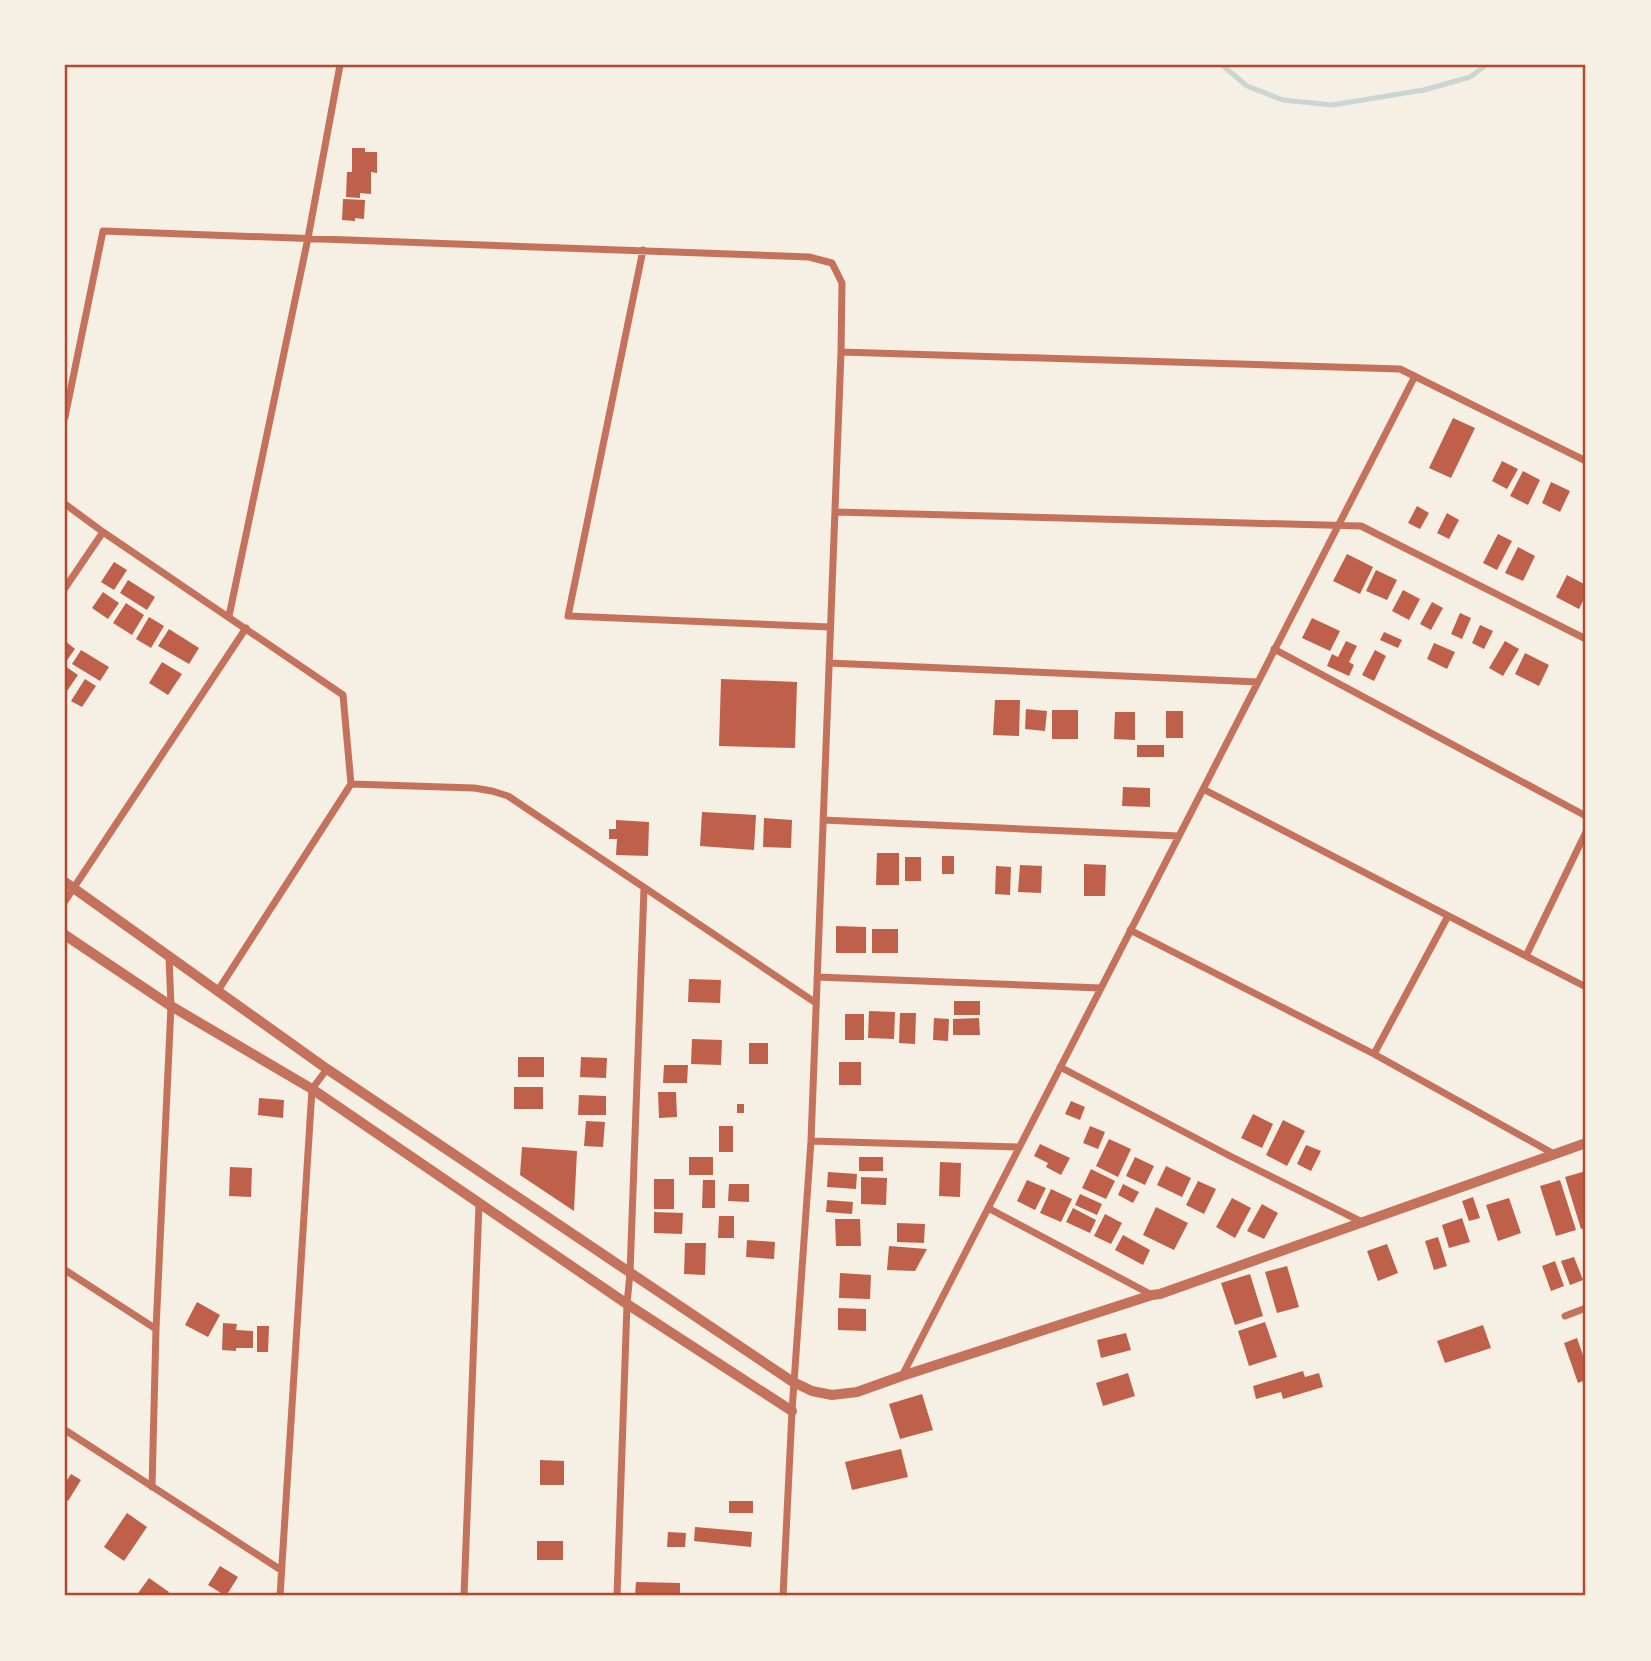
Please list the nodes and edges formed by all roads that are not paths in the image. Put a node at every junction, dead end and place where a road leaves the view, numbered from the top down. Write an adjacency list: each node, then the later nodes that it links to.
1 (340, 65): 2 (street)
2 (307, 238): 3 (street); 6 (street); 13 (street)
3 (643, 250): 4 (street); 14 (street)
4 (841, 352): 5 (street); 9 (street)
5 (1415, 376): 7 (street); 10 (street)
6 (65, 417)
7 (1586, 461)
8 (65, 504): 11 (street)
9 (835, 512): 10 (street); 14 (street)
10 (1339, 525): 16 (street); 17 (street)
11 (103, 532): 12 (street); 13 (street)
12 (65, 588)
13 (229, 616): 15 (street)
14 (830, 627): 18 (street)
15 (246, 628): 20 (street); 26 (street)
16 (1586, 639)
17 (1274, 649): 19 (street); 22 (street)
18 (829, 663): 19 (street); 23 (street)
19 (1258, 681): 21 (street)
20 (351, 784): 27 (street); 37 (street)
21 (1203, 789): 25 (street); 29 (street)
22 (1586, 816)
23 (823, 820): 25 (street); 34 (street)
24 (1586, 832): 32 (street)
25 (1179, 836): 30 (street)
26 (69, 885): 28 (street); 33 (street)
27 (644, 888): 38 (street); 52 (street)
28 (65, 901)
29 (1448, 916): 32 (street); 40 (street)
30 (1130, 930): 36 (street); 40 (street)
31 (65, 935): 39 (street)
32 (1526, 956): 35 (street)
33 (169, 957): 37 (street); 39 (street)
34 (817, 976): 36 (street); 38 (street)
35 (1586, 987)
36 (1101, 988): 41 (street)
37 (217, 992): 42 (street)
38 (816, 1003): 44 (street)
39 (171, 1006): 43 (street); 57 (street)
40 (1374, 1054): 47 (street)
41 (1060, 1067): 46 (street); 50 (street)
42 (327, 1069): 43 (street); 52 (street)
43 (312, 1089): 48 (street); 63 (street)
44 (811, 1141): 46 (street); 59 (street)
45 (1586, 1143): 47 (street)
46 (1019, 1147): 49 (street)
47 (1553, 1154): 50 (street)
48 (480, 1204): 54 (street); 65 (street)
49 (988, 1208): 53 (street); 58 (street)
50 (1364, 1223): 53 (street)
51 (65, 1270): 57 (street)
52 (630, 1273): 54 (street); 59 (street)
53 (1152, 1295): 58 (street)
54 (627, 1304): 60 (street); 66 (street)
55 (1586, 1308): 56 (street)
56 (1565, 1316)
57 (156, 1329): 62 (street)
58 (902, 1376): 59 (street)
59 (793, 1382): 60 (street)
60 (792, 1411): 67 (street)
61 (65, 1430): 62 (street)
62 (152, 1487): 63 (street)
63 (282, 1570): 64 (street)
64 (280, 1596)
65 (464, 1596)
66 (617, 1596)
67 (783, 1596)

